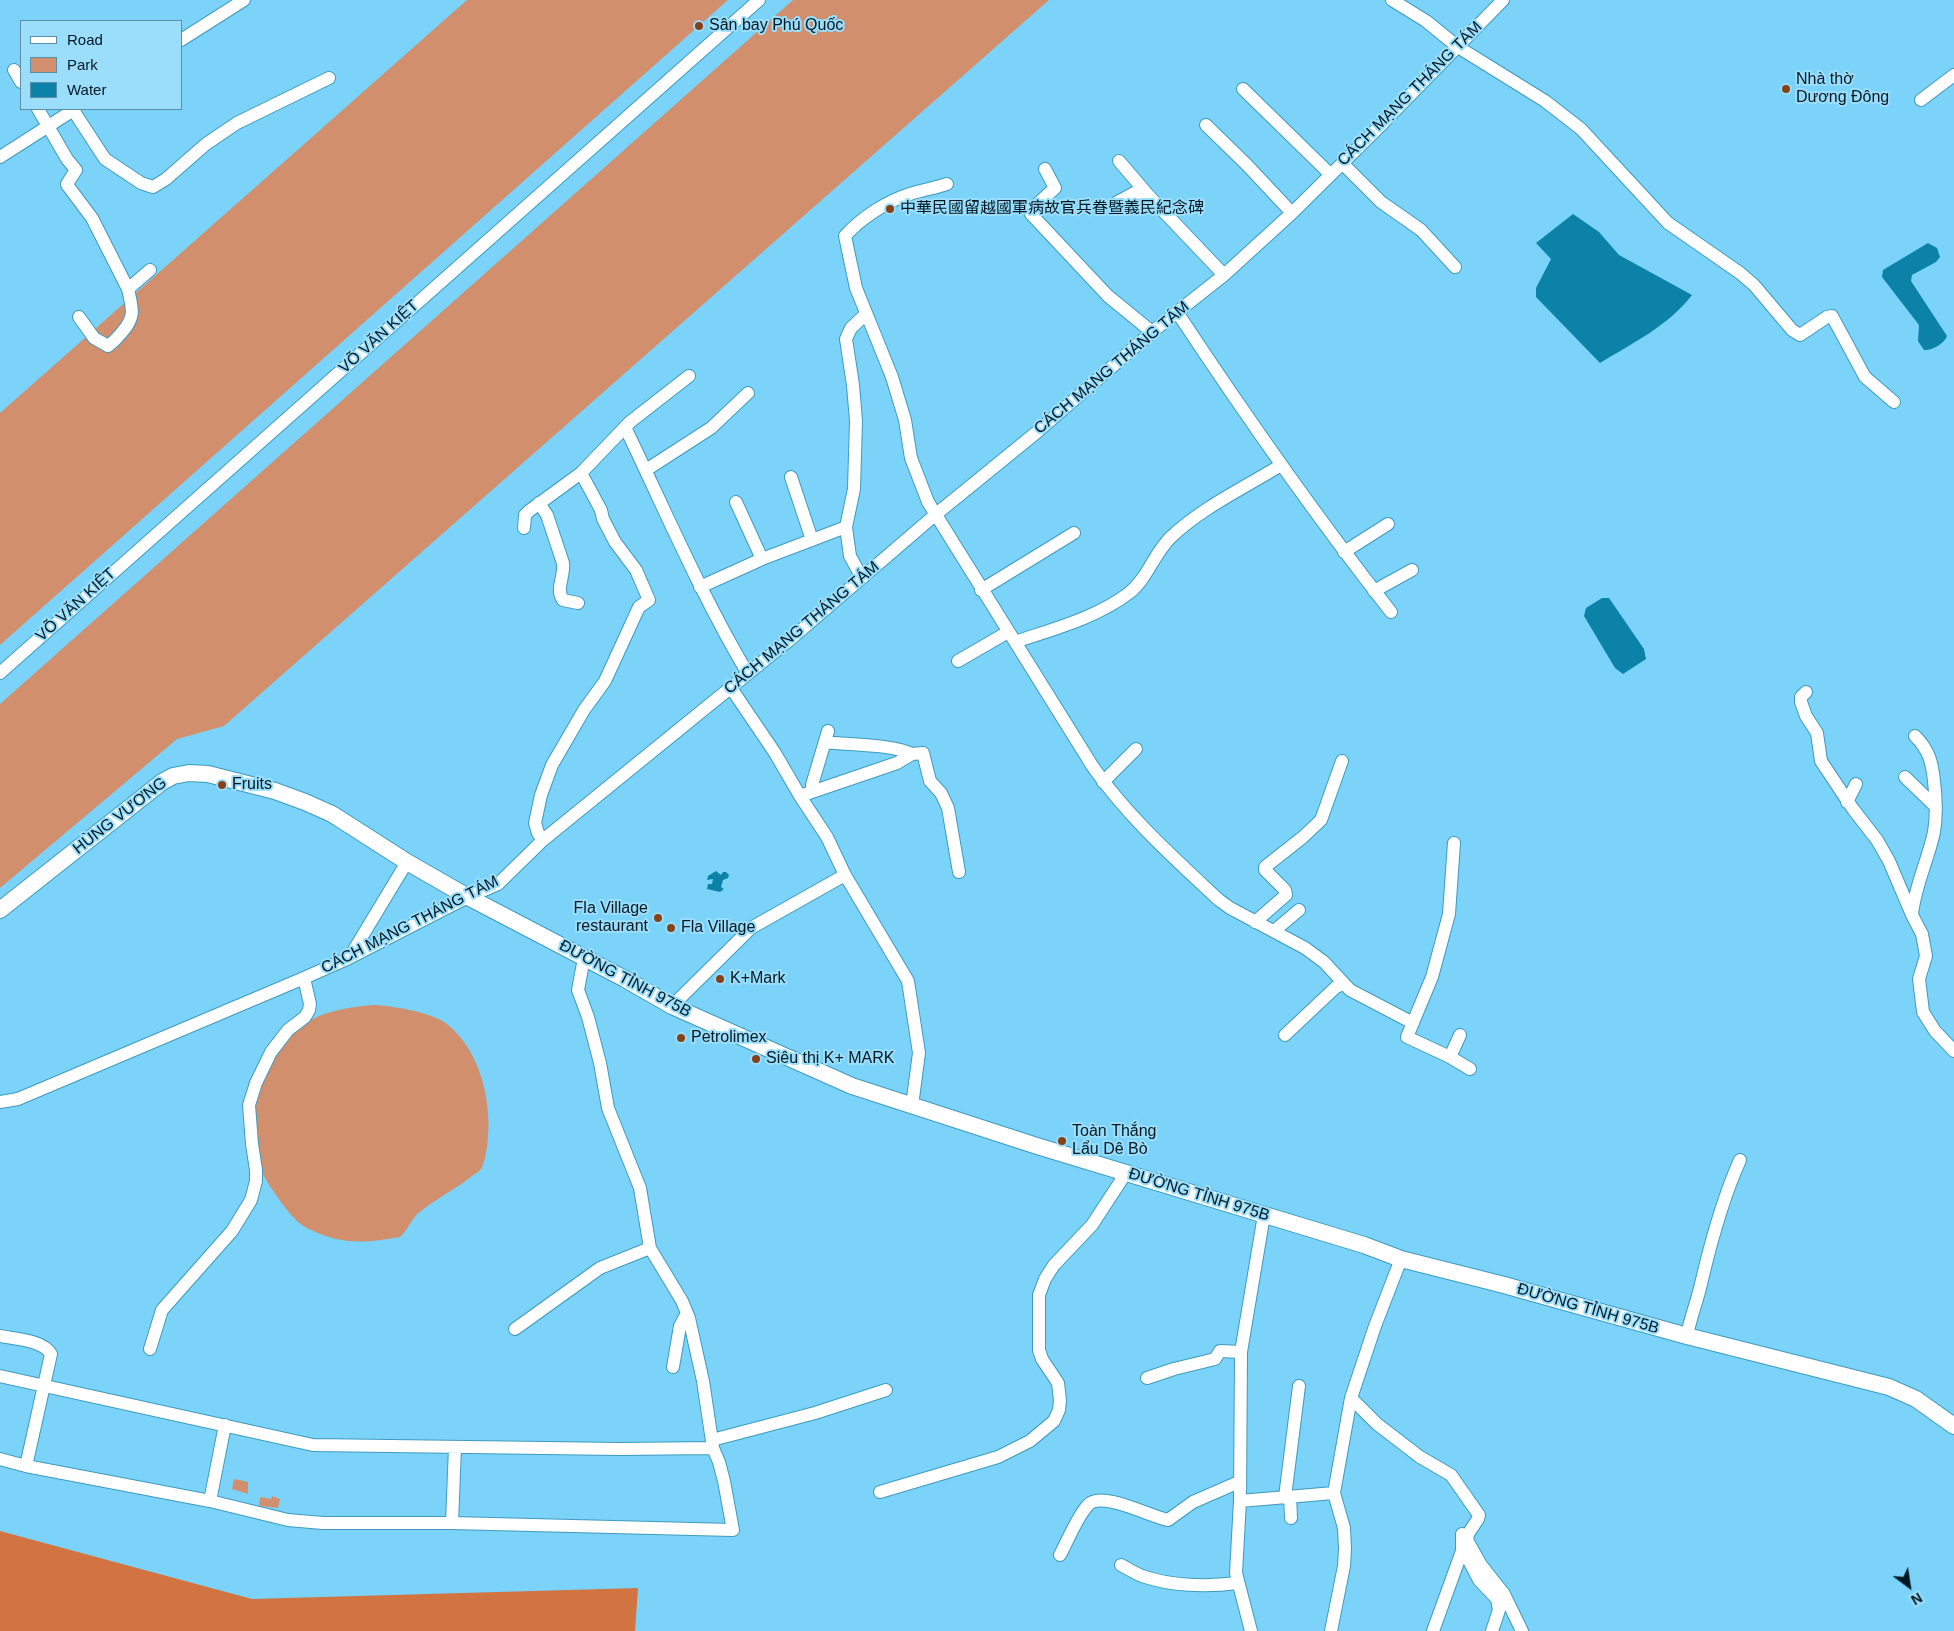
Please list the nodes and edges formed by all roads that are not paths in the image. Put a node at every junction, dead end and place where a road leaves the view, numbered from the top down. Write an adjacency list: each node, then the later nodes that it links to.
1 (244, 0): 5 (street)
2 (759, 0): 62 (street, VÕ VĂN KIỆT)
3 (1392, 0): 6 (street)
4 (1503, 0): 6 (street, CÁCH MẠNG THÁNG TÁM)
5 (182, 39)
6 (1458, 47): 20 (street, CÁCH MẠNG THÁNG TÁM); 37 (street)
7 (14, 70): 10 (street)
8 (1954, 75): 12 (street)
9 (329, 78): 15 (street)
10 (20, 80)
11 (1243, 89): 22 (street)
12 (1921, 100)
13 (39, 110): 16 (street)
14 (72, 110): 16 (street)
15 (75, 110)
16 (48, 125): 18 (street); 30 (street)
17 (1206, 125): 26 (street)
18 (0, 156)
19 (1118, 160): 24 (street)
20 (1342, 163): 22 (street, CÁCH MẠNG THÁNG TÁM); 27 (street)
21 (1045, 169): 34 (street)
22 (1330, 174): 26 (street, CÁCH MẠNG THÁNG TÁM)
23 (947, 184): 32 (street)
24 (1149, 196): 25 (street); 29 (street)
25 (1116, 203)
26 (1292, 213): 29 (street, CÁCH MẠNG THÁNG TÁM)
27 (1455, 267)
28 (150, 270): 30 (street)
29 (1224, 275): 31 (street, CÁCH MẠNG THÁNG TÁM)
30 (128, 289): 33 (street)
31 (1177, 312): 34 (street, CÁCH MẠNG THÁNG TÁM); 39 (street)
32 (866, 314): 45 (street); 47 (street)
33 (79, 316)
34 (1152, 332): 45 (street, CÁCH MẠNG THÁNG TÁM)
35 (689, 376): 38 (street)
36 (748, 393): 40 (street)
37 (1894, 402)
38 (625, 427): 40 (street); 41 (street)
39 (1281, 466): 51 (street); 60 (street)
40 (646, 470): 55 (street)
41 (581, 473): 44 (street); 77 (street)
42 (791, 477): 50 (street)
43 (736, 502): 52 (street)
44 (540, 503): 48 (street); 58 (street)
45 (935, 515): 54 (street, CÁCH MẠNG THÁNG TÁM); 56 (street)
46 (1388, 524): 51 (street)
47 (846, 527): 50 (street); 54 (street)
48 (524, 528)
49 (1074, 532): 56 (street)
50 (812, 540): 52 (street)
51 (1344, 552): 57 (street)
52 (762, 559): 55 (street)
53 (1412, 570): 57 (street)
54 (862, 578): 63 (street, CÁCH MẠNG THÁNG TÁM)
55 (700, 587): 63 (street)
56 (981, 590): 60 (street)
57 (1374, 591): 59 (street)
58 (578, 603)
59 (1391, 612)
60 (1011, 637): 61 (street); 71 (street)
61 (958, 661)
62 (0, 673)
63 (748, 674): 64 (street, CÁCH MẠNG THÁNG TÁM)
64 (731, 688): 74 (street); 77 (street, CÁCH MẠNG THÁNG TÁM)
65 (1806, 692): 75 (street)
66 (1915, 736): 76 (street)
67 (1136, 749): 71 (street)
68 (912, 754): 73 (street); 73 (street); 80 (street)
69 (1342, 761): 86 (street)
70 (1906, 777): 76 (street)
71 (1103, 782): 86 (street)
72 (1856, 784): 75 (street)
73 (812, 791): 74 (street)
74 (800, 796): 81 (street)
75 (1848, 802): 85 (street)
76 (1936, 807): 85 (street)
77 (543, 840): 82 (street, CÁCH MẠNG THÁNG TÁM)
78 (1454, 843): 93 (street)
79 (407, 862): 82 (main road, HÙNG VƯƠNG); 83 (main road, HÙNG VƯƠNG); 88 (street)
80 (959, 872)
81 (845, 875): 92 (street); 100 (street)
82 (468, 897): 88 (street, CÁCH MẠNG THÁNG TÁM); 89 (main road, ĐƯỜNG TỈNH 975B)
83 (0, 910)
84 (1299, 910): 87 (street)
85 (1912, 915): 96 (street)
86 (1255, 922): 87 (street)
87 (1274, 932): 91 (street)
88 (349, 958): 90 (street, CÁCH MẠNG THÁNG TÁM)
89 (584, 958): 92 (main road, ĐƯỜNG TỈNH 975B); 104 (street)
90 (304, 978): 99 (street, CÁCH MẠNG THÁNG TÁM); 110 (street)
91 (1344, 984): 93 (street); 94 (street)
92 (672, 1006): 100 (main road, ĐƯỜNG TỈNH 975B)
93 (1413, 1023): 97 (street)
94 (1285, 1035)
95 (1460, 1035): 97 (street)
96 (1954, 1050)
97 (1450, 1057): 98 (street)
98 (1470, 1069)
99 (0, 1102)
100 (912, 1106): 102 (main road, ĐƯỜNG TỈNH 975B)
101 (1740, 1160): 109 (street)
102 (1126, 1173): 103 (main road, ĐƯỜNG TỈNH 975B); 126 (street)
103 (1264, 1215): 105 (main road, ĐƯỜNG TỈNH 975B); 111 (street)
104 (650, 1248): 106 (street); 107 (street)
105 (1401, 1259): 109 (main road, ĐƯỜNG TỈNH 975B); 118 (street)
106 (687, 1313): 112 (street); 121 (street)
107 (515, 1329)
108 (0, 1336): 115 (street)
109 (1686, 1336): 120 (main road, ĐƯỜNG TỈNH 975B)
110 (150, 1349)
111 (1241, 1352): 114 (street); 125 (street)
112 (673, 1367)
113 (0, 1376): 115 (street)
114 (1147, 1378)
115 (43, 1386): 119 (street); 124 (street)
116 (1299, 1386): 128 (street)
117 (886, 1390): 121 (street)
118 (1351, 1398): 127 (street); 131 (street)
119 (225, 1425): 122 (street); 129 (street)
120 (1954, 1426)
121 (713, 1444): 122 (street); 133 (street)
122 (454, 1447): 133 (street)
123 (0, 1459): 124 (street)
124 (26, 1466): 129 (street)
125 (1239, 1482): 130 (street); 135 (street)
126 (880, 1492)
127 (1334, 1493): 128 (street); 139 (street)
128 (1287, 1497): 130 (street); 132 (street)
129 (210, 1501): 133 (street)
130 (1240, 1501): 137 (street)
131 (1474, 1509): 134 (street); 142 (street)
132 (1291, 1518)
133 (452, 1523)
134 (1462, 1550): 140 (street); 141 (street)
135 (1060, 1555)
136 (1121, 1565): 137 (street)
137 (1237, 1583): 138 (street)
138 (1251, 1631)
139 (1331, 1631)
140 (1433, 1631)
141 (1492, 1631)
142 (1522, 1631)

